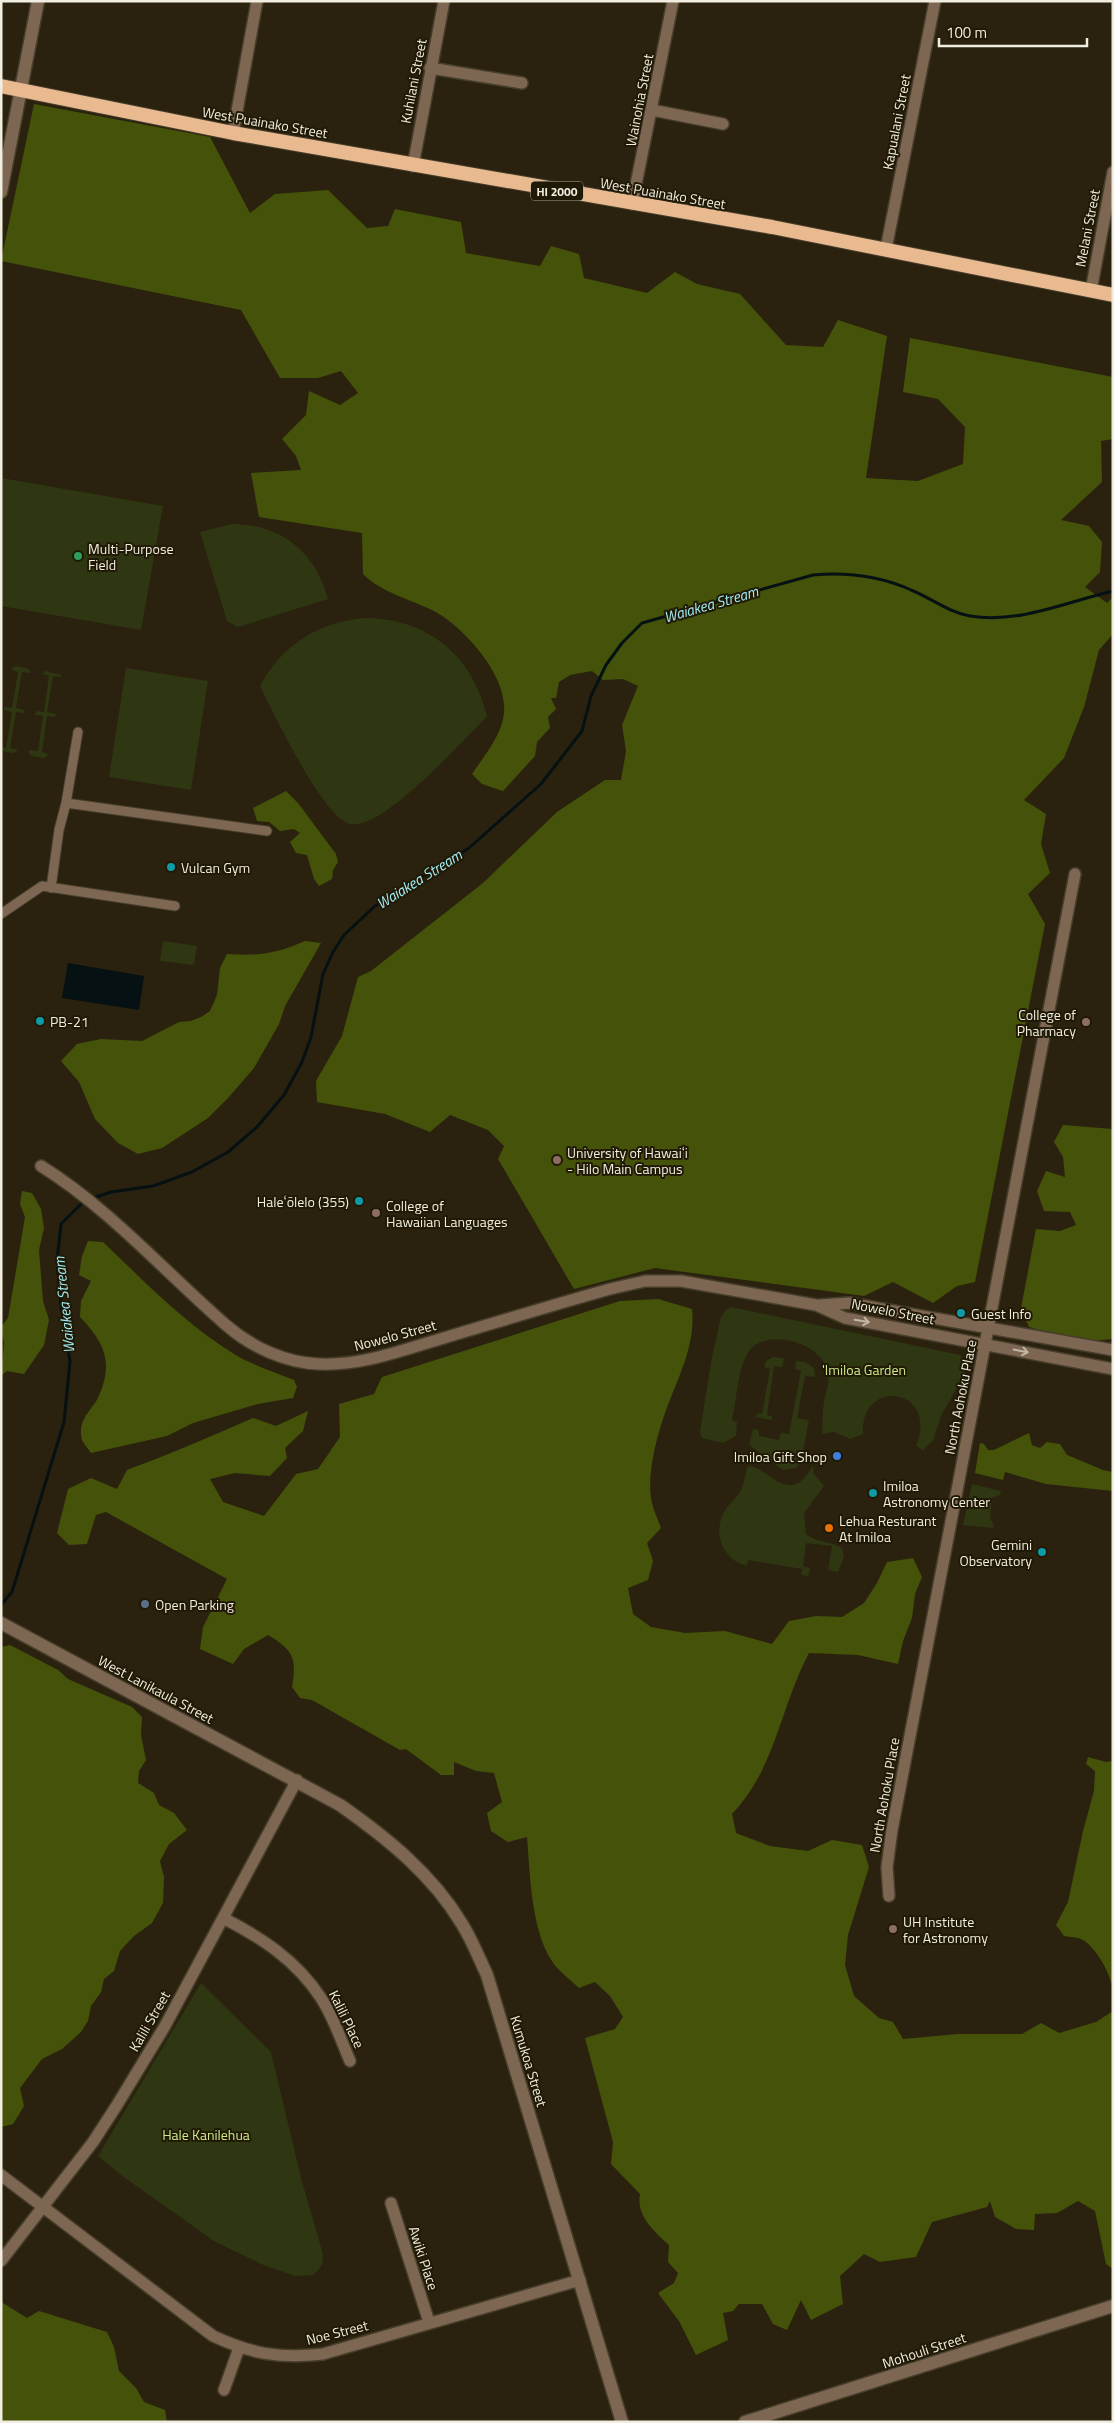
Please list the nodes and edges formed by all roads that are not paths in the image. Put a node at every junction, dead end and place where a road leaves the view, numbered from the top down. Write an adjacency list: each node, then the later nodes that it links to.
1 (38, 1): 9 (street)
2 (257, 1): 12 (street)
3 (444, 1): 6 (street, Kuhilani Street)
4 (673, 1): 10 (street, Wainohia Street)
5 (935, 1): 17 (street, Kapualani Street)
6 (430, 68): 7 (street); 13 (street, Kuhilani Street)
7 (522, 82)
8 (1, 86): 9 (highway, West Puainako Street / HI 2000)
9 (22, 91): 12 (highway, West Puainako Street / HI 2000); 15 (street)
10 (652, 110): 11 (street); 16 (street, Wainohia Street)
11 (723, 124)
12 (233, 133): 13 (highway, West Puainako Street / HI 2000)
13 (413, 166): 16 (highway, West Puainako Street / HI 2000)
14 (1113, 172): 18 (street, Melani Street)
15 (1, 192)
16 (632, 204): 17 (highway, West Puainako Street / HI 2000)
17 (886, 249): 18 (highway, West Puainako Street / HI 2000)
18 (1091, 291): 19 (highway, West Puainako Street / HI 2000)
19 (1113, 295)
20 (78, 732): 21 (street)
21 (66, 803): 22 (street); 24 (street)
22 (267, 831)
23 (1075, 874): 29 (street, North Aohoku Place)
24 (51, 888): 25 (street); 26 (street)
25 (175, 906)
26 (1, 914)
27 (41, 1166): 28 (street, Nowelo Street)
28 (816, 1305): 29 (street, Nowelo Street); 30 (street, Nowelo Street, one-way to 30)
29 (988, 1329): 30 (street, North Aohoku Place); 31 (street, Nowelo Street)
30 (986, 1344): 32 (street, Nowelo Street, one-way to 32); 35 (street, North Aohoku Place)
31 (1113, 1350)
32 (1113, 1369)
33 (1, 1623): 34 (street, West Lanikaula Street)
34 (297, 1780): 36 (street, Kalili Street); 42 (street, Kumukoa Street)
35 (889, 1896)
36 (223, 1918): 37 (street, Kalili Place); 40 (street, Kalili Street)
37 (350, 2061)
38 (1, 2174): 40 (street, Noe Street)
39 (391, 2203): 44 (street, Awiki Place)
40 (45, 2206): 41 (street, Kalili Street); 45 (street, Noe Street)
41 (1, 2261)
42 (580, 2280): 44 (street, Noe Street); 47 (street, Kumukoa Street)
43 (1113, 2306): 48 (street, Mohouli Street)
44 (429, 2322): 45 (street, Noe Street)
45 (239, 2348): 46 (street)
46 (224, 2390)
47 (622, 2422)
48 (745, 2422)

